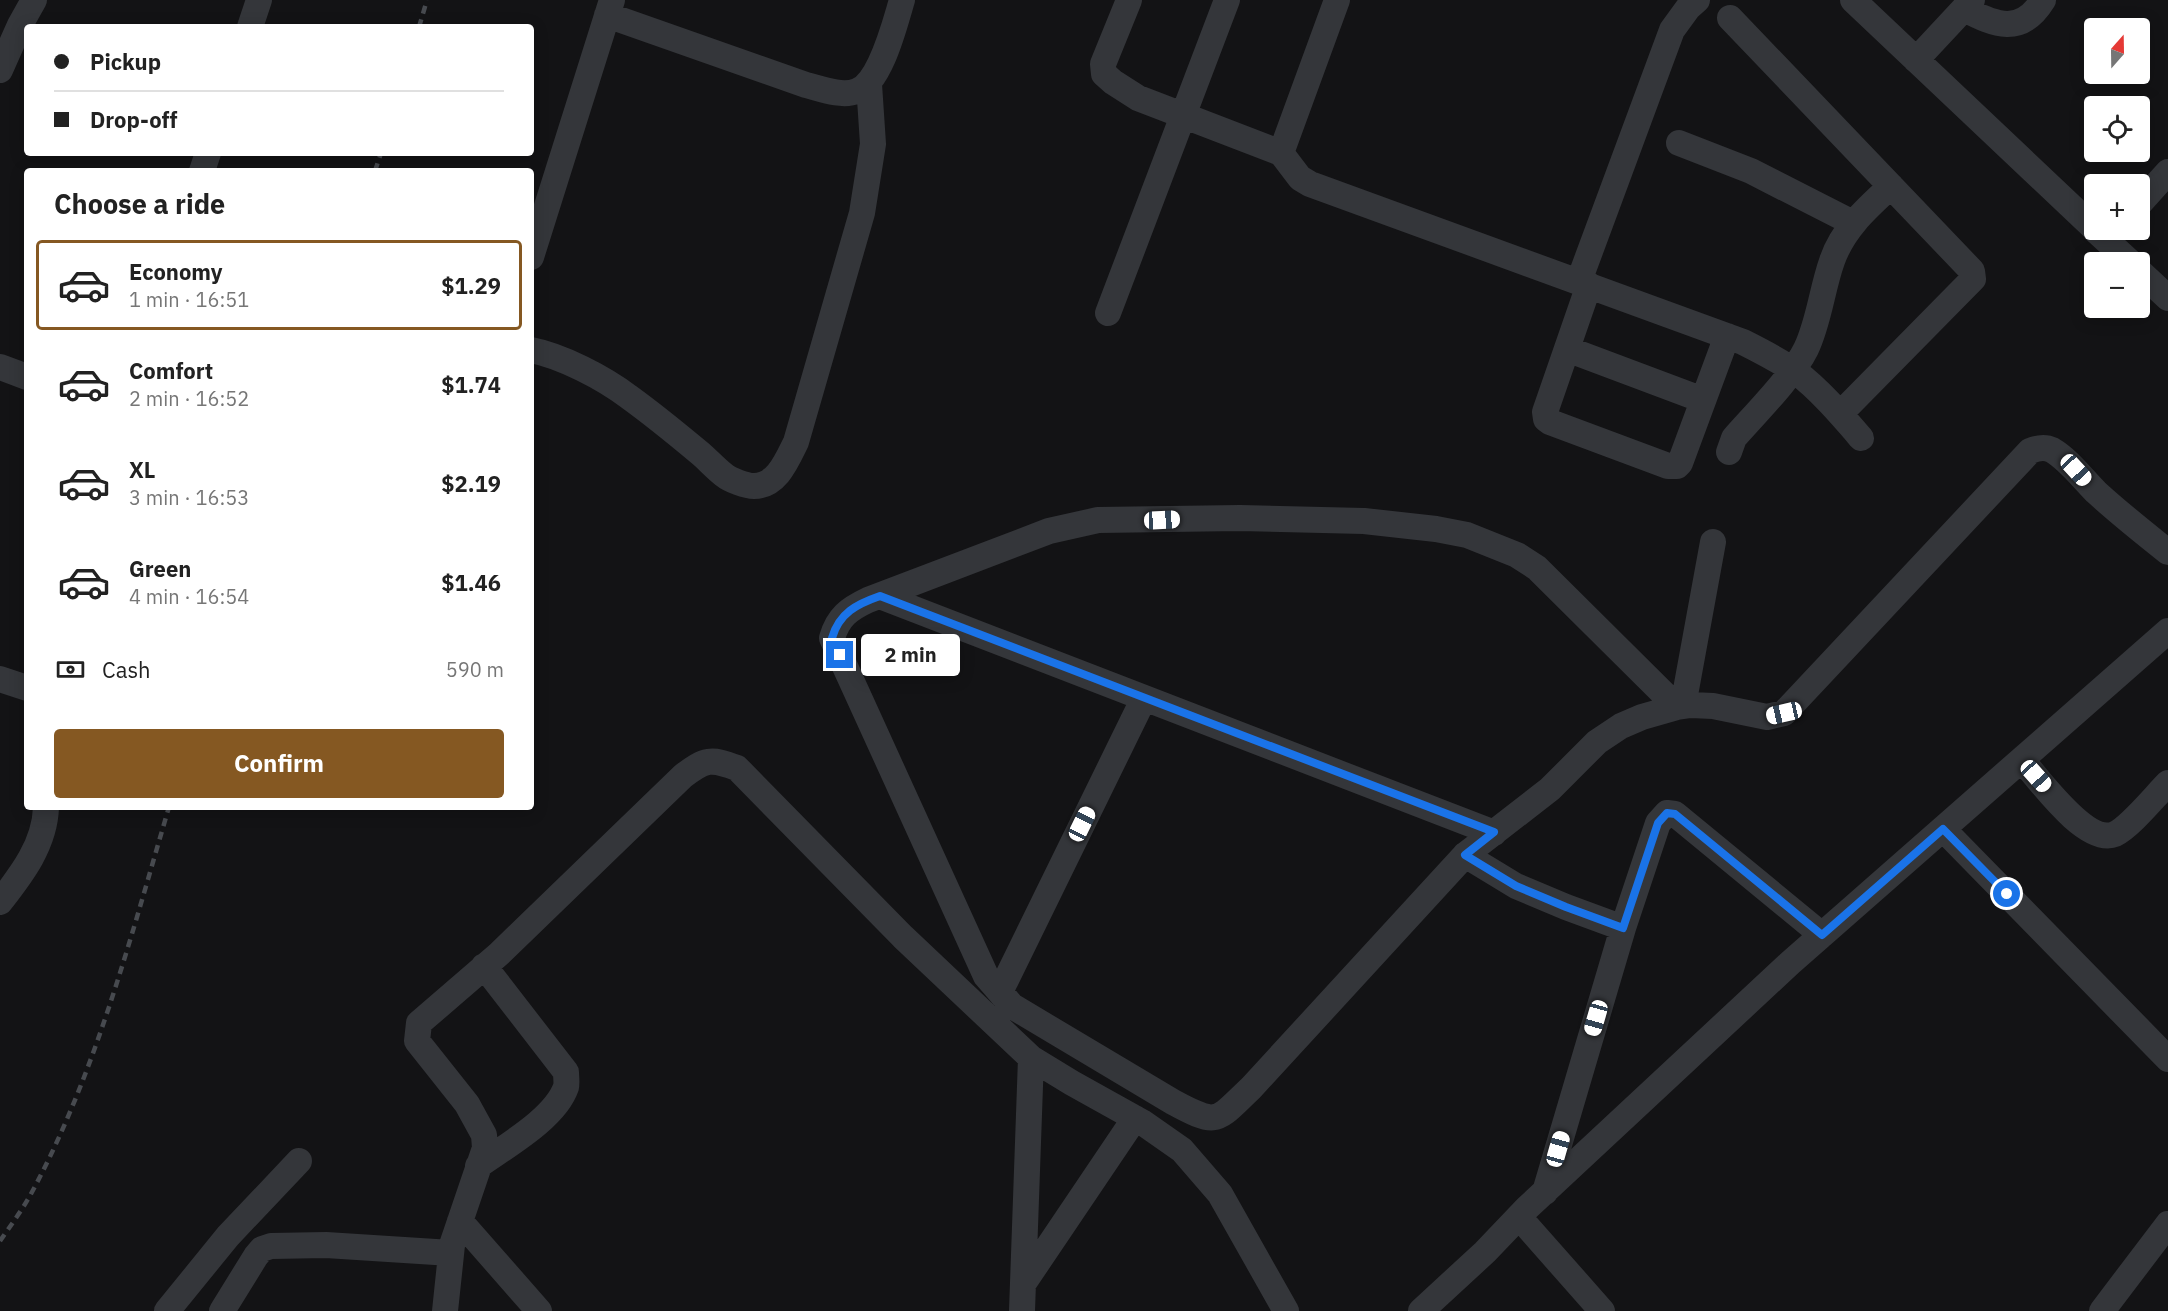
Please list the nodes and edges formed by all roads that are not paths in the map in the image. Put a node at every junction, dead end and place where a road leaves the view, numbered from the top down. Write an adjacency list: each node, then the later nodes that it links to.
1 (34, 0): 15 (street)
2 (259, 0): 13 (street)
3 (902, 0): 16 (street)
4 (1129, 0): 17 (street)
5 (1227, 0): 17 (street)
6 (1337, 0): 19 (street)
7 (1853, 0): 14 (street)
8 (2043, 0): 10 (street)
9 (1684, 3): 29 (street)
10 (1968, 4): 14 (street)
11 (610, 8): 16 (street); 26 (street)
12 (1730, 18): 21 (street)
13 (251, 24)
14 (1916, 60): 23 (street)
15 (0, 70)
16 (869, 84): 34 (street)
17 (1183, 115): 19 (street); 31 (street)
18 (1679, 143): 24 (street)
19 (1281, 153): 29 (street)
20 (2168, 172): 22 (street)
21 (1891, 186): 24 (street); 39 (street)
22 (2150, 192)
23 (2084, 214)
24 (1853, 223): 36 (street)
25 (2110, 240): 27 (street)
26 (534, 248)
27 (2121, 252)
28 (2150, 281): 30 (street)
29 (1584, 283): 32 (street); 33 (street)
30 (2168, 298)
31 (1108, 313)
32 (1727, 336): 36 (street); 38 (street)
33 (1566, 349): 38 (street); 38 (street)
34 (534, 351)
35 (0, 367): 37 (street)
36 (1792, 370): 39 (street); 41 (street)
37 (24, 376)
38 (1703, 400)
39 (1840, 414): 40 (street)
40 (1861, 438)
41 (1729, 452)
42 (1713, 542): 49 (street)
43 (2168, 552): 49 (street)
44 (880, 596): 48 (street); 49 (street); 60 (street)
45 (2168, 631): 50 (street)
46 (0, 679): 47 (street)
47 (24, 687)
48 (1144, 698): 54 (street); 60 (street)
49 (1680, 706): 54 (street)
50 (2022, 760): 51 (street); 53 (street)
51 (2168, 783)
52 (46, 810): 56 (street)
53 (1943, 829): 58 (street); 62 (street)
54 (1494, 832): 55 (street)
55 (1465, 855): 57 (street); 60 (street)
56 (0, 902)
57 (1623, 928): 58 (street); 66 (street)
58 (1822, 935): 66 (street)
59 (484, 966): 61 (street); 65 (street); 65 (street)
60 (1000, 992)
61 (1031, 1058): 63 (street); 74 (street)
62 (2168, 1059)
63 (1135, 1118): 74 (street); 80 (street)
64 (299, 1161): 67 (street)
65 (478, 1166): 69 (street)
66 (1545, 1192): 68 (street)
67 (252, 1210): 71 (street); 73 (street)
68 (1519, 1217): 81 (street); 82 (street)
69 (460, 1221): 72 (street); 78 (street)
70 (2168, 1224): 83 (street)
71 (262, 1249): 72 (street); 75 (street)
72 (451, 1253): 77 (street)
73 (200, 1270): 75 (street); 76 (street)
74 (1023, 1284): 79 (street)
75 (229, 1305)
76 (168, 1311)
77 (445, 1311)
78 (539, 1311)
79 (1022, 1311)
80 (1286, 1311)
81 (1421, 1311)
82 (1602, 1311)
83 (2102, 1311)

